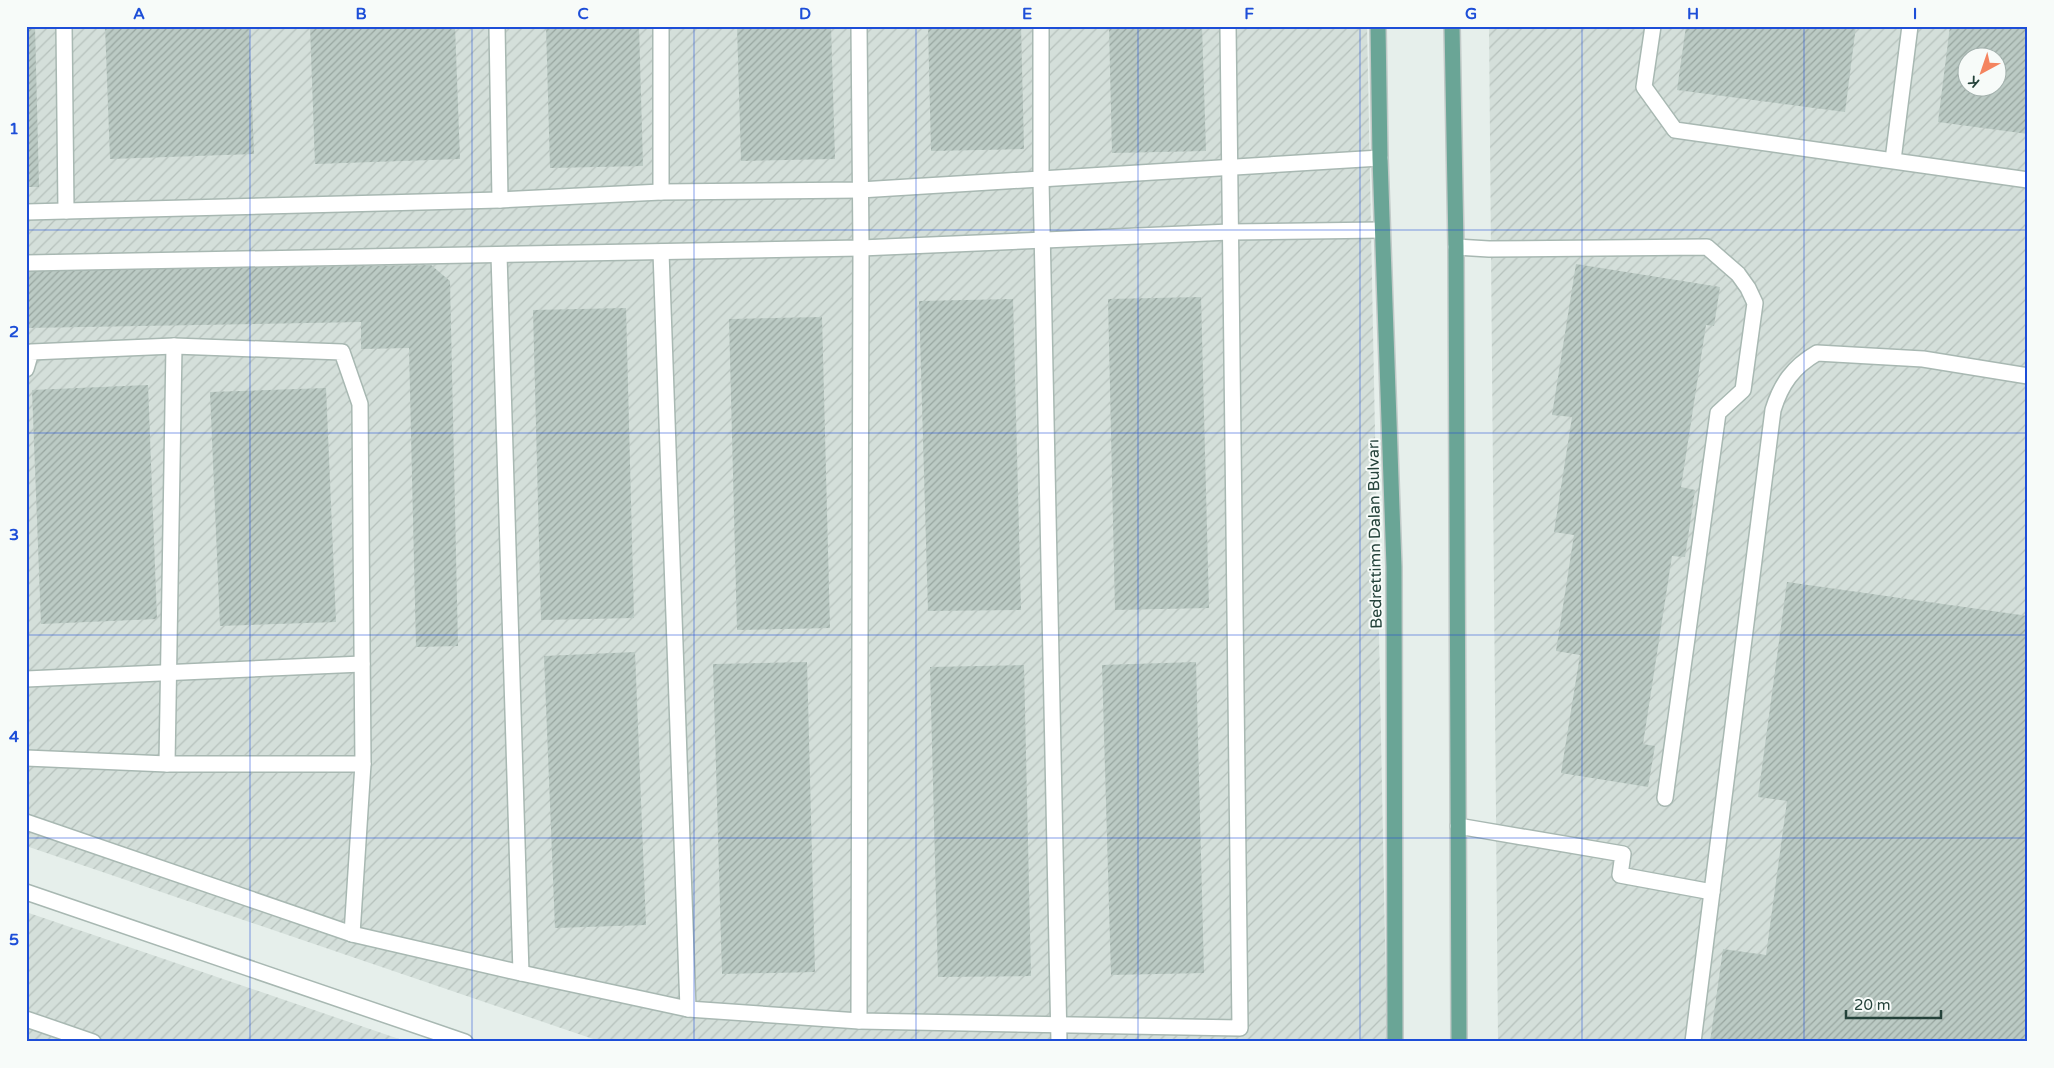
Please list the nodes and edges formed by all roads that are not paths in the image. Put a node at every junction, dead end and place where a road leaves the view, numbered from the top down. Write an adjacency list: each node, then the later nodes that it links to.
1 (64, 26): 19 (street)
2 (497, 26): 18 (street)
3 (661, 26): 17 (street)
4 (859, 26): 16 (street)
5 (1041, 26): 14 (street)
6 (1228, 26): 13 (street)
7 (1378, 26): 11 (main road, Bedrettimn Dalan Bulvarı)
8 (1452, 26): 24 (main road)
9 (1653, 26): 12 (street)
10 (1910, 26): 12 (street)
11 (1380, 158): 13 (street); 21 (main road, Bedrettimn Dalan Bulvarı)
12 (1893, 160): 15 (street)
13 (1230, 167): 14 (street); 22 (street)
14 (1041, 180): 16 (street); 23 (street)
15 (2028, 180)
16 (860, 190): 17 (street); 25 (street)
17 (661, 192): 18 (street)
18 (500, 200): 19 (street)
19 (66, 211): 20 (street)
20 (26, 212)
21 (1382, 230): 22 (street); 52 (main road, Bedrettimn Dalan Bulvarı)
22 (1230, 232): 23 (street); 48 (street)
23 (1043, 239): 25 (street); 48 (street)
24 (1456, 247): 38 (street); 40 (main road)
25 (861, 248): 26 (street); 47 (street)
26 (661, 252): 27 (street); 45 (street)
27 (499, 255): 28 (street); 44 (street)
28 (26, 263)
29 (174, 346): 30 (street); 32 (street); 33 (street)
30 (26, 369)
31 (2028, 376): 42 (street)
32 (362, 664): 33 (street); 37 (street)
33 (169, 672): 34 (street); 36 (street)
34 (26, 679)
35 (26, 758): 36 (street)
36 (168, 764): 37 (street)
37 (363, 764): 43 (street)
38 (1665, 798)
39 (26, 822): 43 (street)
40 (1458, 826): 42 (street); 53 (main road)
41 (26, 892): 50 (street)
42 (1712, 892): 54 (street)
43 (352, 934): 44 (street)
44 (521, 973): 45 (street)
45 (688, 1009): 47 (street)
46 (26, 1019): 49 (street)
47 (859, 1021): 48 (street)
48 (1060, 1026): 51 (street)
49 (93, 1042)
50 (465, 1042)
51 (1059, 1042)
52 (1395, 1042)
53 (1459, 1042)
54 (1693, 1042)

